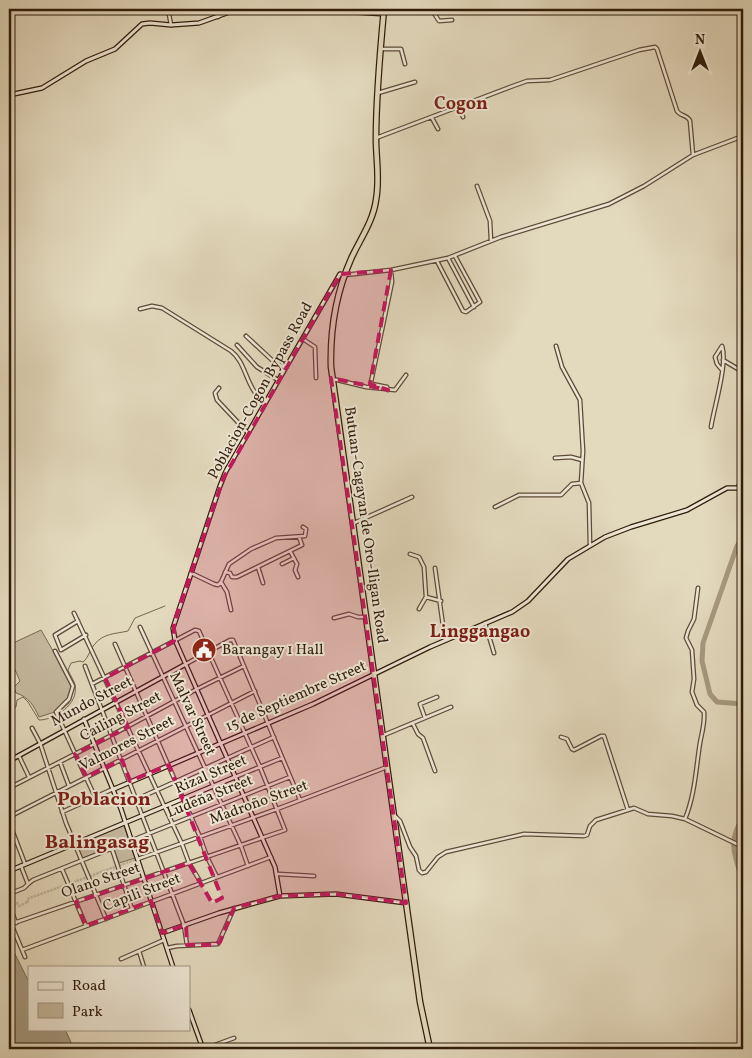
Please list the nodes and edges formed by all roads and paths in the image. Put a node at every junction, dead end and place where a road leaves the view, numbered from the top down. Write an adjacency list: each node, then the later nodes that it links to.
1 (168, 9): 9 (street)
2 (216, 9): 7 (street)
3 (238, 9): 7 (street)
4 (308, 9): 6 (street)
5 (408, 9): 8 (street)
6 (384, 11): 10 (highway, Butuan-Cagayan de Oro-Iligan Road)
7 (218, 17): 9 (street)
8 (452, 20)
9 (171, 25): 14 (street)
10 (380, 49): 11 (street); 13 (highway, Butuan-Cagayan de Oro-Iligan Road)
11 (405, 64)
12 (415, 82): 13 (street)
13 (378, 93): 20 (highway, Butuan-Cagayan de Oro-Iligan Road)
14 (9, 95)
15 (459, 108): 16 (street); 17 (street); 21 (street)
16 (464, 117)
17 (432, 118): 18 (street); 20 (street)
18 (438, 129)
19 (743, 136): 21 (street)
20 (376, 138): 28 (highway, Butuan-Cagayan de Oro-Iligan Road)
21 (693, 155): 23 (street)
22 (477, 186): 23 (street)
23 (491, 241): 24 (street)
24 (455, 256): 25 (street); 29 (street)
25 (448, 258): 26 (street); 29 (street)
26 (437, 260): 27 (street); 29 (street)
27 (391, 270): 28 (street); 46 (street)
28 (345, 275): 32 (street, Poblacion-Cogon Bypass Road); 43 (highway, Butuan-Cagayan de Oro-Iligan Road)
29 (474, 307)
30 (140, 309): 47 (street)
31 (246, 336): 37 (street)
32 (303, 339): 37 (street, Poblacion-Cogon Bypass Road); 42 (street)
33 (237, 345): 44 (street)
34 (556, 346): 51 (street)
35 (723, 360): 38 (street); 38 (street); 39 (street)
36 (743, 367): 39 (street)
37 (285, 368): 44 (street, Poblacion-Cogon Bypass Road)
38 (722, 370): 48 (street)
39 (739, 370): 40 (street)
40 (743, 372)
41 (406, 375): 46 (street)
42 (316, 378)
43 (332, 379): 46 (street); 58 (highway, Butuan-Cagayan de Oro-Iligan Road)
44 (278, 380): 47 (street, Poblacion-Cogon Bypass Road)
45 (219, 388): 49 (street)
46 (388, 390)
47 (265, 403): 49 (street, Poblacion-Cogon Bypass Road)
48 (711, 427)
49 (248, 433): 69 (street, Poblacion-Cogon Bypass Road)
50 (555, 458): 51 (street)
51 (582, 460): 53 (street)
52 (743, 478): 54 (street)
53 (581, 483): 57 (street); 61 (street)
54 (738, 487): 55 (street, 15 de Septiembre Street); 61 (street, 15 de Septiembre Street)
55 (743, 488)
56 (412, 497): 58 (street)
57 (495, 508)
58 (352, 524): 81 (highway, Butuan-Cagayan de Oro-Iligan Road)
59 (302, 527): 60 (street)
60 (299, 536): 62 (street); 68 (street)
61 (590, 545): 84 (street, 15 de Septiembre Street)
62 (290, 551): 64 (street); 66 (street)
63 (410, 554): 74 (street)
64 (294, 558): 65 (street); 70 (street)
65 (282, 564)
66 (258, 567): 68 (street); 72 (street)
67 (435, 568): 77 (street)
68 (225, 572): 71 (street)
69 (192, 573): 71 (street); 87 (street, Poblacion-Cogon Bypass Road)
70 (298, 577)
71 (221, 582): 79 (street)
72 (263, 583)
73 (698, 588): 177 (street)
74 (426, 597): 75 (street); 76 (street)
75 (433, 599): 76 (street); 77 (street)
76 (424, 601): 78 (street)
77 (441, 601): 88 (street)
78 (419, 609)
79 (231, 610)
80 (74, 613): 83 (street)
81 (365, 617): 82 (street); 98 (highway, Butuan-Cagayan de Oro-Iligan Road)
82 (334, 618)
83 (78, 621): 86 (street); 86 (street)
84 (485, 623): 88 (street, 15 de Septiembre Street); 93 (street)
85 (140, 628): 92 (street, Malvar Street)
86 (86, 635): 101 (street)
87 (175, 640): 91 (street); 92 (street); 94 (street)
88 (445, 640): 98 (street, 15 de Septiembre Street)
89 (115, 644): 97 (street)
90 (55, 651): 121 (street)
91 (209, 651): 94 (street); 96 (street); 100 (street)
92 (152, 653): 97 (street); 99 (street, Malvar Street)
93 (494, 653)
94 (186, 664): 99 (street, Mundo Street); 103 (street)
95 (85, 666): 102 (street)
96 (244, 666): 100 (street, Cailing Street); 104 (street)
97 (126, 668): 101 (street); 105 (street)
98 (374, 675): 116 (street, 15 de Septiembre Street); 124 (highway, Butuan-Cagayan de Oro-Iligan Road)
99 (162, 677): 105 (street, Mundo Street); 107 (street, Malvar Street)
100 (220, 677): 103 (street, Cailing Street); 109 (street)
101 (105, 678): 102 (street); 108 (street)
102 (92, 684): 111 (street)
103 (197, 689): 107 (street, Cailing Street); 112 (street)
104 (255, 690): 109 (street, Valmores Street); 116 (street)
105 (136, 691): 108 (street, Mundo Street); 113 (street)
106 (437, 697): 114 (street)
107 (174, 701): 113 (street, Cailing Street); 119 (street, Malvar Street)
108 (116, 702): 111 (street, Mundo Street); 118 (street)
109 (231, 703): 112 (street, Valmores Street); 122 (street)
110 (450, 707): 114 (street)
111 (102, 710): 115 (street, Mundo Street); 123 (street)
112 (208, 714): 119 (street, Valmores Street); 128 (street)
113 (147, 716): 118 (street, Cailing Street); 127 (street)
114 (425, 718): 117 (street)
115 (84, 719): 121 (street, Mundo Street); 130 (street)
116 (268, 722): 122 (street, 15 de Septiembre Street); 126 (street)
117 (413, 724): 124 (street); 147 (street)
118 (128, 726): 123 (street, Cailing Street); 132 (street)
119 (185, 727): 127 (street, Valmores Street); 133 (street, Malvar Street)
120 (32, 728): 129 (street)
121 (64, 730): 129 (street, Mundo Street); 134 (street)
122 (244, 732): 128 (street, 15 de Septiembre Street); 131 (street)
123 (112, 735): 130 (street, Cailing Street); 138 (street)
124 (382, 736): 143 (highway, Butuan-Cagayan de Oro-Iligan Road)
125 (561, 737): 170 (street)
126 (274, 738): 131 (street); 137 (street)
127 (158, 741): 132 (street, Valmores Street); 141 (street)
128 (220, 742): 133 (street, 15 de Septiembre Street); 136 (street)
129 (40, 743): 135 (street, Mundo Street); 144 (street)
130 (95, 744): 134 (street, Cailing Street); 145 (street)
131 (251, 748): 136 (street); 142 (street)
132 (139, 751): 138 (street, Valmores Street); 148 (street)
133 (197, 752): 141 (street, 15 de Septiembre Street); 146 (street, Malvar Street)
134 (74, 754): 140 (street, Cailing Street); 150 (street)
135 (19, 756): 139 (street, Mundo Street); 149 (street)
136 (228, 758): 146 (street); 151 (street)
137 (282, 758): 142 (street, Rizal Street); 152 (street)
138 (122, 760): 145 (street, Valmores Street); 153 (street)
139 (9, 761)
140 (60, 762): 144 (street, Cailing Street); 155 (street)
141 (169, 765): 148 (street, 15 de Septiembre Street); 154 (street)
142 (260, 767): 151 (street, Rizal Street); 157 (street)
143 (387, 767): 166 (street, Madroño Street); 173 (highway, Butuan-Cagayan de Oro-Iligan Road)
144 (48, 768): 149 (street, Cailing Street); 161 (street)
145 (105, 768): 150 (street, Valmores Street); 159 (street)
146 (204, 769): 154 (street); 156 (street, Malvar Street)
147 (435, 770)
148 (150, 773): 153 (street, 15 de Septiembre Street); 160 (street)
149 (30, 777): 158 (street, Cailing Street)
150 (86, 777): 155 (street, Valmores Street); 163 (street)
151 (236, 777): 156 (street, Rizal Street); 162 (street)
152 (290, 777): 157 (street, Ludeña Street); 166 (street)
153 (130, 781): 159 (street, 15 de Septiembre Street); 164 (street)
154 (176, 781): 160 (street); 165 (street)
155 (69, 786): 161 (street, Valmores Street)
156 (212, 786): 165 (street, Rizal Street); 167 (street, Malvar Street)
157 (268, 786): 162 (street, Ludeña Street); 169 (street)
158 (9, 788)
159 (114, 789): 163 (street, 15 de Septiembre Street); 179 (street)
160 (157, 790): 164 (street); 168 (street)
161 (56, 793): 171 (street); 174 (street, Valmores Street)
162 (244, 796): 167 (street, Ludeña Street); 176 (street)
163 (95, 797): 171 (street, 15 de Septiembre Street)
164 (137, 799): 172 (street)
165 (183, 799): 168 (street, Rizal Street); 175 (street)
166 (300, 800): 169 (street, Madroño Street)
167 (221, 805): 175 (street, Ludeña Street); 181 (street, Malvar Street)
168 (165, 806): 172 (street, Rizal Street); 180 (street)
169 (278, 809): 176 (street, Madroño Street); 184 (street, Olano Street)
170 (628, 810): 173 (street); 177 (street)
171 (62, 812): 186 (street)
172 (143, 816): 179 (street, Rizal Street); 182 (street)
173 (394, 816): 215 (highway, Butuan-Cagayan de Oro-Iligan Road)
174 (9, 818)
175 (191, 818): 180 (street, Ludeña Street); 183 (street)
176 (254, 818): 181 (street, Madroño Street); 184 (street)
177 (685, 819): 189 (street)
178 (9, 822): 197 (street)
179 (126, 823): 185 (street); 186 (street, Rizal Street)
180 (173, 824): 182 (street, Ludeña Street); 187 (street)
181 (231, 826): 183 (street, Madroño Street); 188 (street, Malvar Street)
182 (150, 834): 185 (street, Ludeña Street); 191 (street)
183 (200, 837): 187 (street, Madroño Street); 192 (street)
184 (263, 838): 188 (street, Olano Street); 193 (street)
185 (132, 840): 190 (street, Ludeña Street); 194 (street)
186 (74, 844): 195 (street); 197 (street, Rizal Street)
187 (182, 844): 191 (street, Madroño Street); 196 (street)
188 (240, 846): 192 (street, Olano Street); 198 (street, Malvar Street)
189 (743, 847)
190 (112, 849): 195 (street, Ludeña Street); 208 (street)
191 (156, 852): 194 (street, Madroño Street); 201 (street)
192 (207, 857): 196 (street, Olano Street); 204 (street)
193 (271, 857): 198 (street, Capili Street); 202 (street)
194 (138, 859): 205 (street)
195 (82, 861): 199 (street, Ludeña Street); 211 (street)
196 (189, 863): 201 (street, Olano Street); 206 (street)
197 (23, 865): 200 (street, Rizal Street); 207 (street)
198 (248, 866): 204 (street, Capili Street)
199 (62, 868): 207 (street, Ludeña Street); 214 (street)
200 (9, 871)
201 (164, 872): 205 (street, Olano Street); 210 (street)
202 (278, 874): 203 (street); 212 (street)
203 (314, 876)
204 (218, 877): 206 (street, Capili Street)
205 (144, 878): 208 (street, Olano Street); 213 (street)
206 (201, 883): 210 (street, Capili Street)
207 (28, 884): 209 (street, Ludeña Street)
208 (124, 886): 211 (street, Olano Street); 217 (street)
209 (9, 894)
210 (172, 894): 213 (street, Capili Street); 223 (street)
211 (96, 895): 214 (street, Olano Street); 220 (street)
212 (280, 896): 215 (street); 218 (street)
213 (151, 901): 217 (street, Capili Street); 225 (street)
214 (76, 902): 221 (street, Olano Street); 224 (street)
215 (406, 902): 238 (highway, Butuan-Cagayan de Oro-Iligan Road)
216 (9, 904): 221 (street)
217 (132, 908): 220 (street, Capili Street)
218 (234, 908): 223 (street); 227 (street)
219 (9, 919): 222 (street)
220 (106, 919): 224 (street, Capili Street)
221 (16, 923): 222 (street, Olano Street)
222 (11, 924): 229 (street)
223 (184, 925): 225 (street); 227 (street)
224 (86, 926): 229 (street, Capili Street)
225 (162, 933): 226 (street)
226 (164, 940): 228 (street); 230 (street)
227 (186, 945): 228 (street)
228 (167, 948): 234 (street)
229 (22, 950): 231 (street)
230 (139, 951): 232 (street); 233 (street)
231 (25, 957)
232 (121, 959)
233 (144, 966)
234 (173, 966)
235 (190, 1013): 237 (street)
236 (234, 1038): 237 (street)
237 (204, 1049)
238 (430, 1049)

